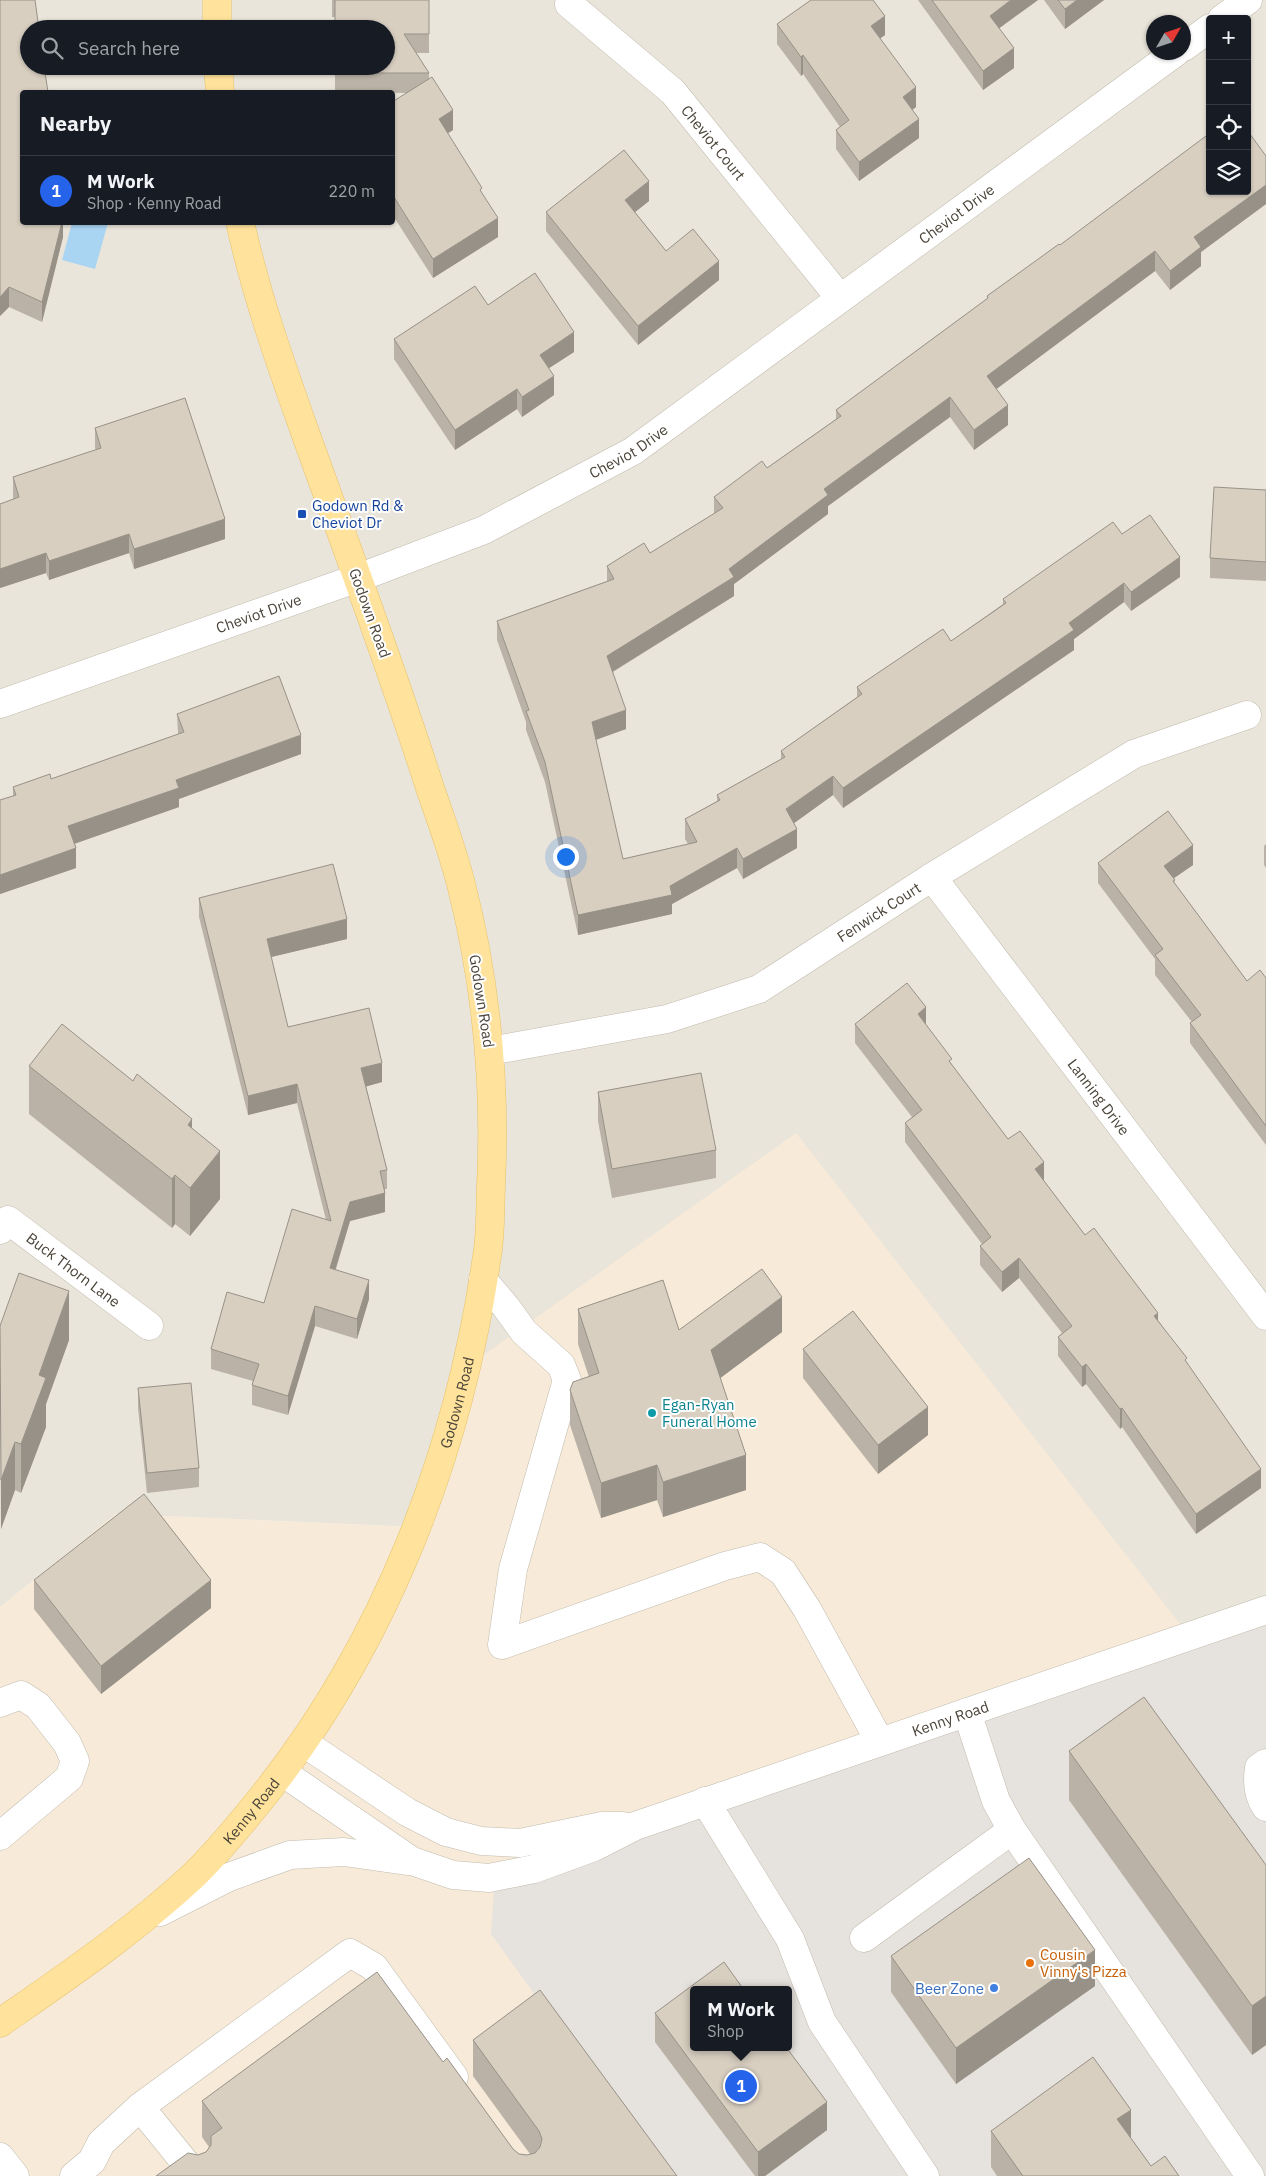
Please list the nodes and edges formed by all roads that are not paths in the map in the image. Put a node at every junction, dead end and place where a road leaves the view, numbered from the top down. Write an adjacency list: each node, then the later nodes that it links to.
1 (217, 0): 5 (main road)
2 (1248, 0): 4 (street)
3 (569, 4): 12 (street, Cheviot Court)
4 (1227, 15)
5 (217, 20)
6 (1206, 31): 7 (street)
7 (1191, 42)
8 (1165, 60): 12 (street, Cheviot Drive)
9 (219, 75): 10 (main road)
10 (220, 90)
11 (241, 225): 13 (main road, Godown Road)
12 (840, 298): 13 (street, Cheviot Drive)
13 (358, 578): 14 (street, Cheviot Drive); 17 (main road, Godown Road)
14 (0, 704)
15 (1246, 715): 16 (street, Fenwick Court)
16 (932, 877): 17 (street, Fenwick Court); 20 (street, Lanning Drive)
17 (490, 1051): 19 (main road, Godown Road)
18 (0, 1230): 21 (street, Buck Thorn Lane)
19 (483, 1280): 25 (street); 26 (main road, Godown Road)
20 (1264, 1308)
21 (149, 1326)
22 (1266, 1610): 24 (street, Kenny Road)
23 (0, 1704): 33 (street)
24 (967, 1712): 25 (street, Kenny Road); 32 (street)
25 (880, 1742): 29 (street, Kenny Road)
26 (304, 1743): 28 (main road, Godown Road); 31 (street, Kenny Road)
27 (1266, 1763): 30 (street)
28 (282, 1772): 34 (street, Kenny Road); 35 (main road, Kenny Road)
29 (705, 1801): 31 (street, Kenny Road); 44 (street)
30 (1266, 1807)
31 (634, 1826): 34 (street, Kenny Road)
32 (1012, 1830): 36 (street); 45 (street)
33 (0, 1836)
34 (412, 1861): 35 (street, Kenny Road)
35 (123, 1934): 37 (main road, Kenny Road)
36 (864, 1938)
37 (0, 2023)
38 (467, 2096): 39 (street)
39 (140, 2107): 42 (street); 43 (street)
40 (0, 2157): 41 (street)
41 (15, 2176)
42 (74, 2176)
43 (196, 2176)
44 (925, 2176)
45 (1250, 2176)

